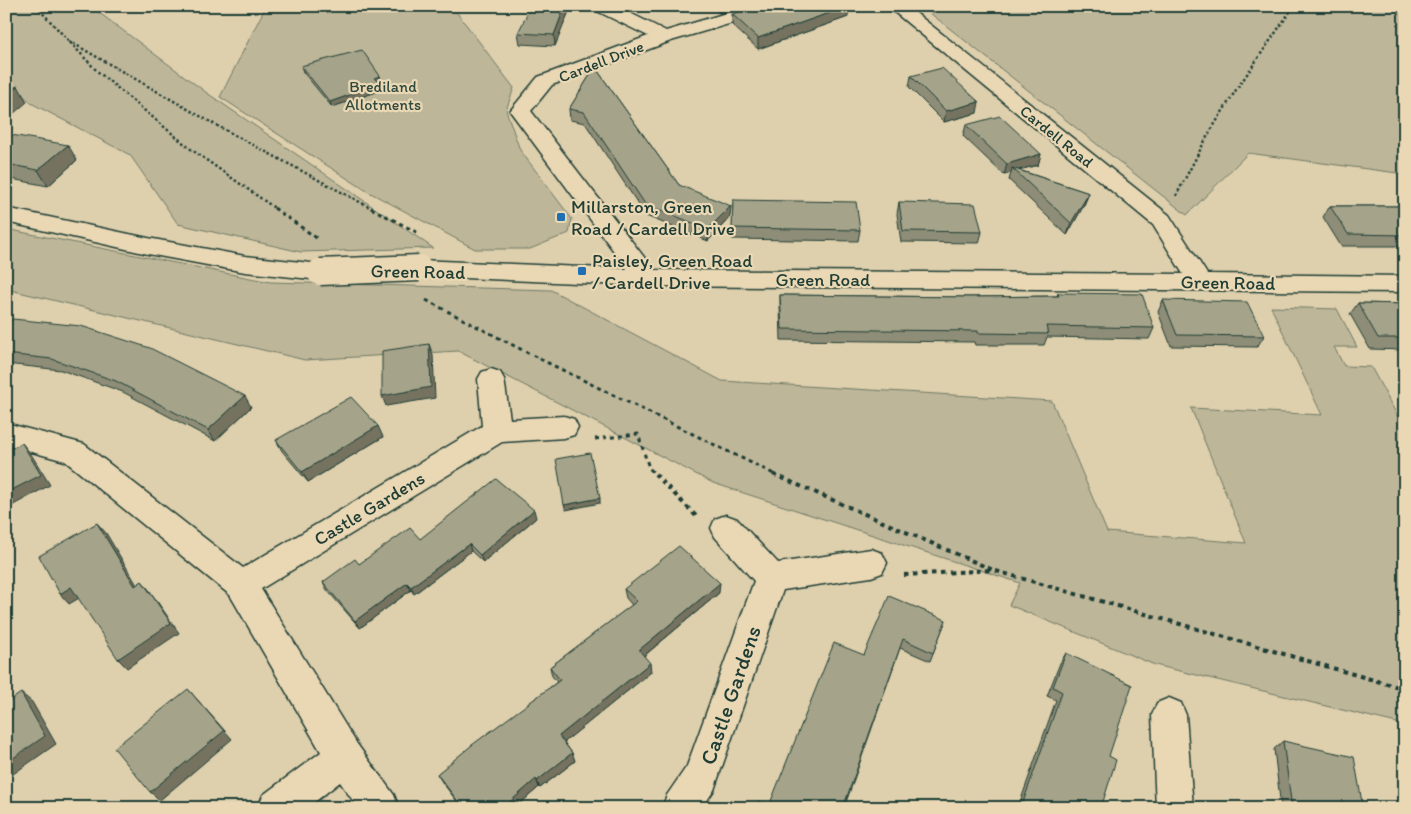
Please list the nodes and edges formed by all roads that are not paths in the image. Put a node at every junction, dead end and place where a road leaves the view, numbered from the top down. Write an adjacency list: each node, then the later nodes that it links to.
1 (601, 6): 4 (street, Cardell Drive)
2 (771, 6): 4 (street, Cardell Drive)
3 (896, 6): 7 (street, Cardell Road)
4 (664, 37): 6 (street, Cardell Drive)
5 (6, 215): 6 (street, Green Road, bridge)
6 (647, 278): 7 (street, Green Road)
7 (1200, 282): 8 (street, Green Road)
8 (1405, 284)
9 (491, 379): 11 (street)
10 (564, 427): 11 (street, Castle Gardens)
11 (497, 432): 16 (street, Castle Gardens)
12 (6, 434): 16 (street)
13 (726, 528): 15 (street)
14 (871, 563): 15 (street)
15 (771, 578): 21 (street, Castle Gardens)
16 (241, 584): 18 (street)
17 (1169, 715): 22 (street)
18 (344, 756): 19 (street); 20 (street)
19 (276, 808)
20 (381, 808)
21 (680, 808)
22 (1175, 808)

